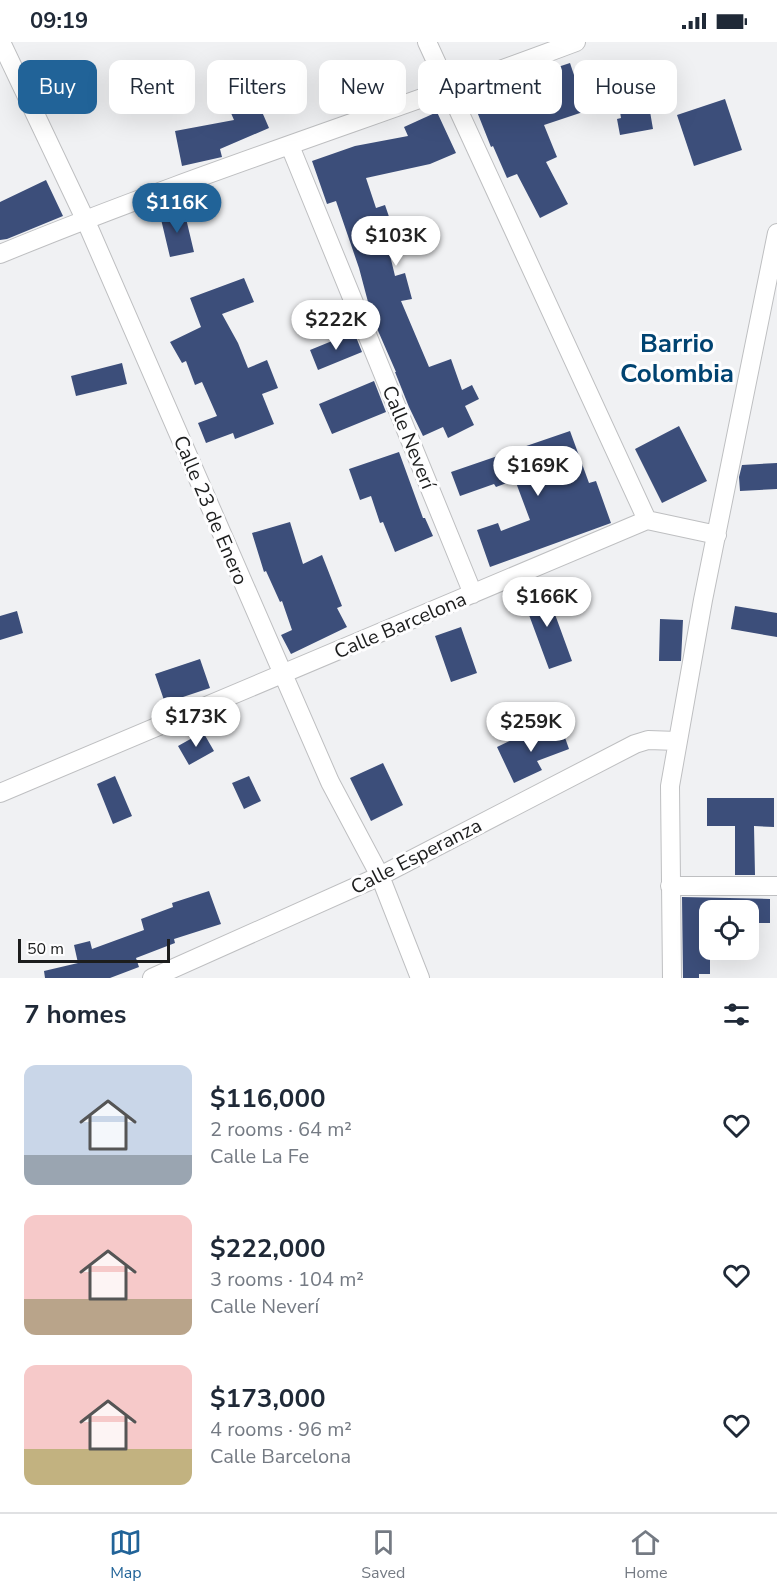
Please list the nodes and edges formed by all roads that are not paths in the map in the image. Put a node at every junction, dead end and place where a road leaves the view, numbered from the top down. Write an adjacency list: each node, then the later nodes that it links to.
1 (1, 42): 9 (street, Calle 23 de Enero)
2 (427, 42): 4 (street)
3 (576, 42): 5 (street)
4 (435, 60)
5 (528, 60)
6 (418, 101): 8 (street)
7 (460, 114): 12 (street)
8 (290, 146): 9 (street); 14 (street, Calle Neverí)
9 (85, 219): 11 (street); 15 (street, Calle 23 de Enero)
10 (777, 233): 13 (street)
11 (0, 254)
12 (647, 520): 13 (street); 14 (street, Calle Barcelona)
13 (717, 535): 16 (street)
14 (473, 594): 15 (street, Calle Barcelona)
15 (282, 675): 17 (street, Calle Barcelona); 18 (street, Calle 23 de Enero)
16 (678, 741): 18 (street, Calle Esperanza); 19 (street)
17 (2, 787)
18 (380, 876): 21 (street, Calle Esperanza); 23 (street, Calle 23 de Enero)
19 (670, 886): 20 (street); 24 (street)
20 (777, 886)
21 (183, 972): 22 (street, Calle Esperanza)
22 (152, 978)
23 (420, 978)
24 (672, 978)

